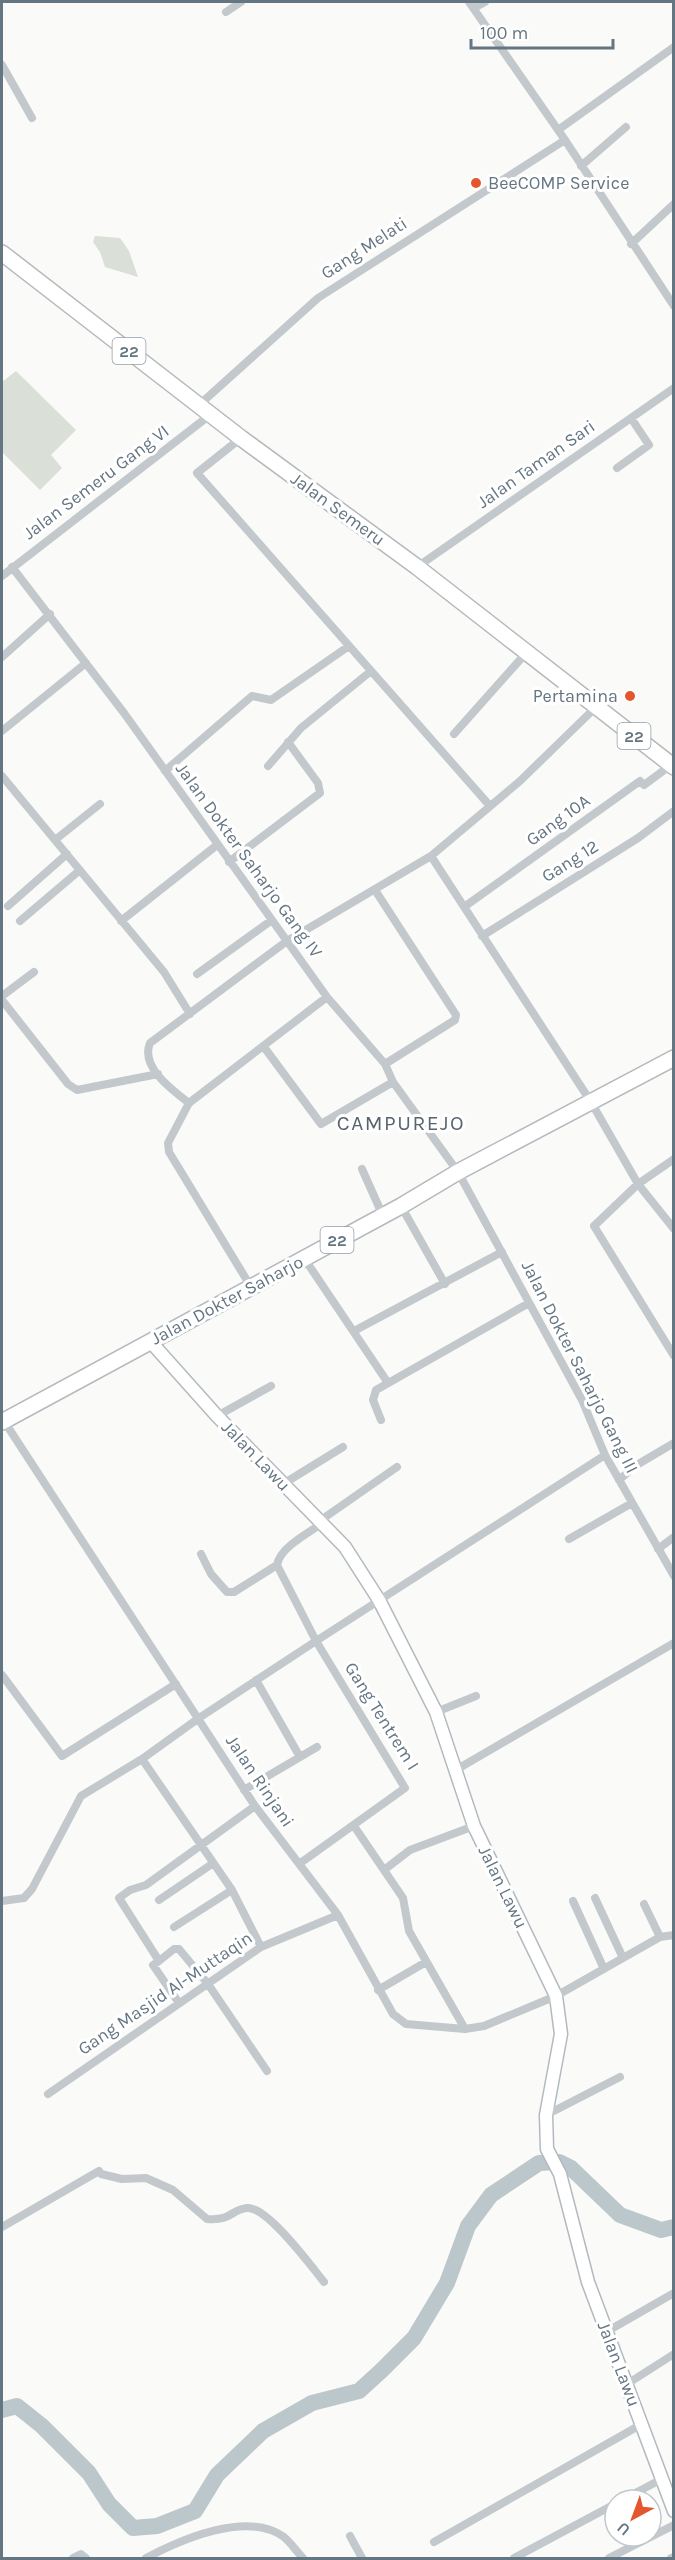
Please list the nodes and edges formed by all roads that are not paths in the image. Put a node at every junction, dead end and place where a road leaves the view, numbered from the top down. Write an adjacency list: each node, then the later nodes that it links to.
1 (241, 2): 4 (street)
2 (485, 2): 3 (street)
3 (472, 5): 9 (street)
4 (226, 12)
5 (674, 47): 9 (street)
6 (2, 65): 7 (street)
7 (32, 118)
8 (626, 127): 11 (street)
9 (558, 130): 10 (street)
10 (565, 140): 11 (street); 17 (street, Gang Melati)
11 (581, 166): 13 (street)
12 (674, 204): 13 (street)
13 (631, 244): 15 (street)
14 (2, 253): 17 (highway, Jalan Semeru / 22)
15 (674, 306)
16 (674, 388): 18 (street, Jalan Taman Sari)
17 (205, 410): 19 (highway, Jalan Semeru / 22); 21 (street, Jalan Semeru Gang VI)
18 (631, 418): 20 (street); 22 (street, Jalan Taman Sari)
19 (241, 438): 22 (highway, Jalan Semeru / 22); 25 (street)
20 (617, 468)
21 (12, 567): 23 (street, Jalan Semeru Gang VI); 24 (street, Jalan Dokter Saharjo Gang IV)
22 (417, 567): 26 (highway, Jalan Semeru / 22)
23 (2, 576)
24 (50, 614): 27 (street); 28 (street, Jalan Dokter Saharjo Gang IV)
25 (349, 646): 29 (street); 36 (street)
26 (527, 652): 30 (highway, Jalan Semeru / 22); 32 (street)
27 (2, 657)
28 (86, 663): 31 (street); 36 (street, Jalan Dokter Saharjo Gang IV)
29 (371, 671): 33 (street); 39 (street)
30 (596, 707): 35 (highway, Jalan Semeru / 22); 39 (street)
31 (2, 731)
32 (454, 734)
33 (288, 742): 34 (street); 45 (street)
34 (268, 766)
35 (672, 766): 49 (street, Gang 10A)
36 (165, 771): 42 (street, Jalan Dokter Saharjo Gang IV)
37 (2, 776): 41 (street)
38 (100, 804): 41 (street)
39 (490, 806): 44 (street)
40 (674, 811): 53 (street, Gang 12)
41 (55, 840): 43 (street)
42 (217, 844): 45 (street, Jalan Dokter Saharjo Gang IV); 52 (street)
43 (67, 854): 46 (street); 48 (street)
44 (431, 856): 47 (street); 49 (street)
45 (229, 862): 50 (street, Jalan Dokter Saharjo Gang IV)
46 (80, 870): 51 (street); 52 (street)
47 (375, 890): 54 (street); 62 (street)
48 (8, 906)
49 (464, 907): 53 (street)
50 (272, 920): 54 (street, Jalan Dokter Saharjo Gang IV); 56 (street)
51 (20, 921)
52 (121, 921): 59 (street)
53 (482, 936): 65 (street)
54 (287, 940): 57 (street, Jalan Dokter Saharjo Gang IV); 59 (street)
55 (34, 972): 58 (street)
56 (197, 974)
57 (327, 997): 60 (street); 62 (street, Jalan Dokter Saharjo Gang IV)
58 (2, 998): 63 (street)
59 (190, 1014): 63 (street)
60 (264, 1047): 64 (street); 66 (street)
61 (674, 1058): 65 (highway, Jalan Dokter Saharjo / 22)
62 (386, 1064): 64 (street, Jalan Dokter Saharjo Gang IV)
63 (158, 1074): 66 (street)
64 (393, 1082): 69 (street, Jalan Dokter Saharjo Gang IV)
65 (591, 1102): 69 (highway, Jalan Dokter Saharjo / 22); 70 (street)
66 (189, 1103): 77 (street)
67 (674, 1159): 70 (street)
68 (362, 1169): 72 (street)
69 (458, 1172): 71 (highway, Jalan Dokter Saharjo / 22); 74 (street, Jalan Dokter Saharjo Gang III)
70 (638, 1184): 73 (street); 81 (street)
71 (400, 1206): 72 (highway, Jalan Dokter Saharjo / 22); 76 (street)
72 (383, 1216): 75 (highway, Jalan Dokter Saharjo / 22)
73 (674, 1229)
74 (502, 1252): 76 (street); 78 (street, Jalan Dokter Saharjo Gang III)
75 (304, 1258): 77 (highway, Jalan Dokter Saharjo / 22); 79 (street)
76 (445, 1284): 79 (street)
77 (251, 1287): 80 (highway, Jalan Dokter Saharjo / 22)
78 (529, 1303): 82 (street); 89 (street, Jalan Dokter Saharjo Gang III)
79 (354, 1332): 82 (street)
80 (150, 1341): 84 (street, Jalan Lawu); 86 (highway, Jalan Dokter Saharjo / 22)
81 (674, 1356)
82 (388, 1383): 85 (street)
83 (271, 1386): 84 (street)
84 (217, 1416): 92 (street, Jalan Lawu)
85 (381, 1420)
86 (3, 1421): 106 (street, Jalan Rinjani)
87 (674, 1443): 91 (street)
88 (343, 1447): 92 (street)
89 (605, 1455): 91 (street, Jalan Dokter Saharjo Gang III); 101 (street)
90 (397, 1467): 94 (street)
91 (619, 1480): 93 (street, Jalan Dokter Saharjo Gang III)
92 (283, 1484): 94 (street, Jalan Lawu)
93 (632, 1503): 96 (street); 97 (street, Jalan Dokter Saharjo Gang III)
94 (322, 1521): 99 (street); 101 (street, Jalan Lawu)
95 (674, 1537): 97 (street)
96 (569, 1539)
97 (658, 1549): 100 (street, Jalan Dokter Saharjo Gang III)
98 (201, 1554): 99 (street)
99 (277, 1565): 102 (street)
100 (674, 1576)
101 (379, 1600): 102 (street); 109 (street, Jalan Lawu)
102 (316, 1641): 105 (street); 117 (street, Gang Tentrem I)
103 (674, 1643): 114 (street)
104 (2, 1675): 107 (street)
105 (256, 1680): 110 (street); 112 (street)
106 (176, 1684): 107 (street); 110 (street, Jalan Rinjani)
107 (5, 1685)
108 (476, 1696): 109 (street)
109 (436, 1712): 114 (street, Jalan Lawu)
110 (199, 1718): 113 (street); 115 (street, Jalan Rinjani)
111 (317, 1747): 112 (street)
112 (300, 1757): 115 (street)
113 (142, 1759): 119 (street); 126 (street)
114 (454, 1771): 118 (street, Jalan Lawu)
115 (244, 1790): 116 (street, Jalan Rinjani)
116 (255, 1806): 119 (street); 121 (street, Jalan Rinjani)
117 (354, 1826): 121 (street, Gang Tentrem I); 122 (street)
118 (474, 1826): 122 (street); 140 (street, Jalan Lawu)
119 (200, 1846): 120 (street); 135 (street)
120 (212, 1864): 123 (street); 125 (street)
121 (298, 1864): 129 (street, Jalan Rinjani)
122 (384, 1870): 136 (street)
123 (232, 1890): 130 (street); 133 (street)
124 (595, 1898): 134 (street)
125 (159, 1900)
126 (2, 1901)
127 (573, 1901): 137 (street)
128 (644, 1904): 132 (street)
129 (338, 1915): 133 (street, Gang Masjid Al-Muttaqin); 139 (street, Jalan Rinjani)
130 (174, 1927)
131 (674, 1935): 132 (street)
132 (660, 1936): 134 (street, Jalan Rinjani)
133 (261, 1947): 138 (street, Gang Masjid Al-Muttaqin)
134 (623, 1958): 137 (street, Jalan Rinjani)
135 (159, 1960): 138 (street); 141 (street)
136 (426, 1962): 139 (street); 142 (street)
137 (604, 1969): 140 (street, Jalan Rinjani)
138 (208, 1984): 141 (street, Gang Masjid Al-Muttaqin); 143 (street)
139 (378, 1990): 142 (street, Jalan Rinjani)
140 (556, 1996): 142 (street, Jalan Rinjani); 146 (street, Jalan Lawu)
141 (179, 2003): 145 (street, Gang Masjid Al-Muttaqin)
142 (465, 2029)
143 (267, 2071)
144 (620, 2077): 146 (street)
145 (48, 2094)
146 (546, 2115): 150 (street, Jalan Lawu)
147 (2, 2227): 148 (street)
148 (324, 2282)
149 (674, 2293): 150 (street)
150 (606, 2332): 152 (street, Jalan Lawu)
151 (674, 2354): 152 (street)
152 (627, 2384): 153 (street, Jalan Lawu)
153 (642, 2424): 154 (street, Jalan Lawu); 160 (street)
154 (660, 2480): 155 (street); 157 (street, Jalan Lawu)
155 (645, 2488)
156 (603, 2511): 166 (street)
157 (674, 2511)
158 (674, 2525): 167 (street)
159 (350, 2536): 165 (street)
160 (434, 2542)
161 (73, 2559): 162 (street)
162 (86, 2559)
163 (146, 2559): 164 (street)
164 (303, 2559)
165 (362, 2559)
166 (514, 2559)
167 (609, 2559)

